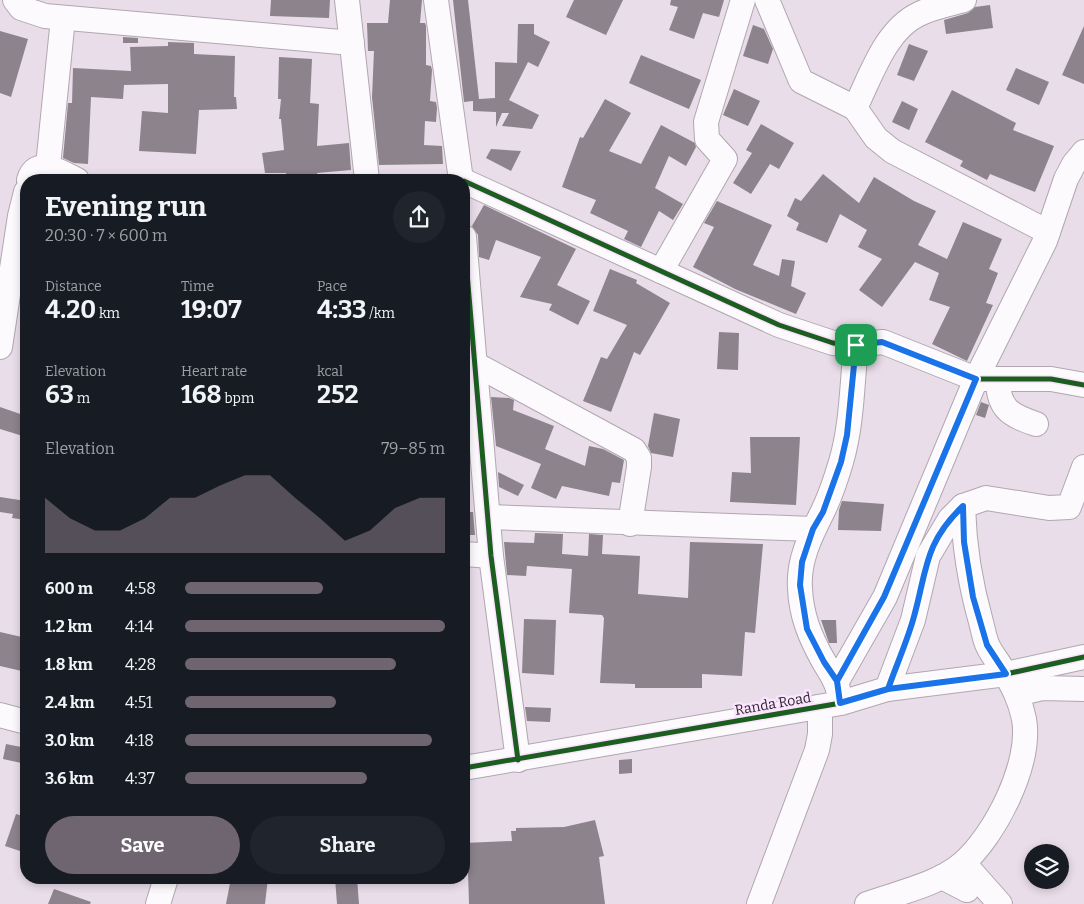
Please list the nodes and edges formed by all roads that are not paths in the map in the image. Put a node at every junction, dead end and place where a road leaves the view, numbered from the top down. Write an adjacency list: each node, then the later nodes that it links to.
1 (15, 0): 7 (street)
2 (347, 0): 8 (street)
3 (436, 0): 15 (street)
4 (743, 0): 20 (street)
5 (767, 0): 9 (street)
6 (964, 0): 9 (street)
7 (63, 18): 8 (street); 11 (street)
8 (352, 43): 14 (street)
9 (855, 108): 18 (street)
10 (1084, 152): 18 (street)
11 (48, 166): 12 (street); 13 (street)
12 (32, 174)
13 (65, 174)
14 (366, 174)
15 (461, 174)
16 (470, 184): 20 (street)
17 (20, 206): 19 (street)
18 (1048, 232): 25 (street)
19 (8, 234): 23 (street)
20 (661, 271): 22 (street)
21 (470, 342): 24 (street)
22 (856, 345): 25 (street); 33 (street)
23 (0, 347)
24 (472, 377): 31 (street); 32 (street)
25 (987, 379): 26 (street); 27 (street); 40 (street)
26 (1084, 385)
27 (1036, 424)
28 (1084, 467): 30 (street)
29 (963, 506): 30 (street); 37 (street); 38 (street)
30 (1076, 508)
31 (488, 518): 32 (street); 35 (street)
32 (630, 524): 33 (street)
33 (813, 529): 40 (street)
34 (470, 554): 35 (street)
35 (491, 556): 43 (street)
36 (1084, 657): 37 (street, Randa Road)
37 (1012, 684): 38 (street, Randa Road); 39 (street); 45 (street)
38 (888, 689): 40 (street, Randa Road)
39 (1084, 689)
40 (832, 697): 43 (street, Randa Road); 48 (street)
41 (0, 715): 42 (street)
42 (20, 720)
43 (518, 760): 44 (street, Randa Road)
44 (470, 767)
45 (942, 877): 49 (street); 50 (street)
46 (164, 884): 47 (street)
47 (158, 904)
48 (759, 904)
49 (867, 904)
50 (1000, 904)

